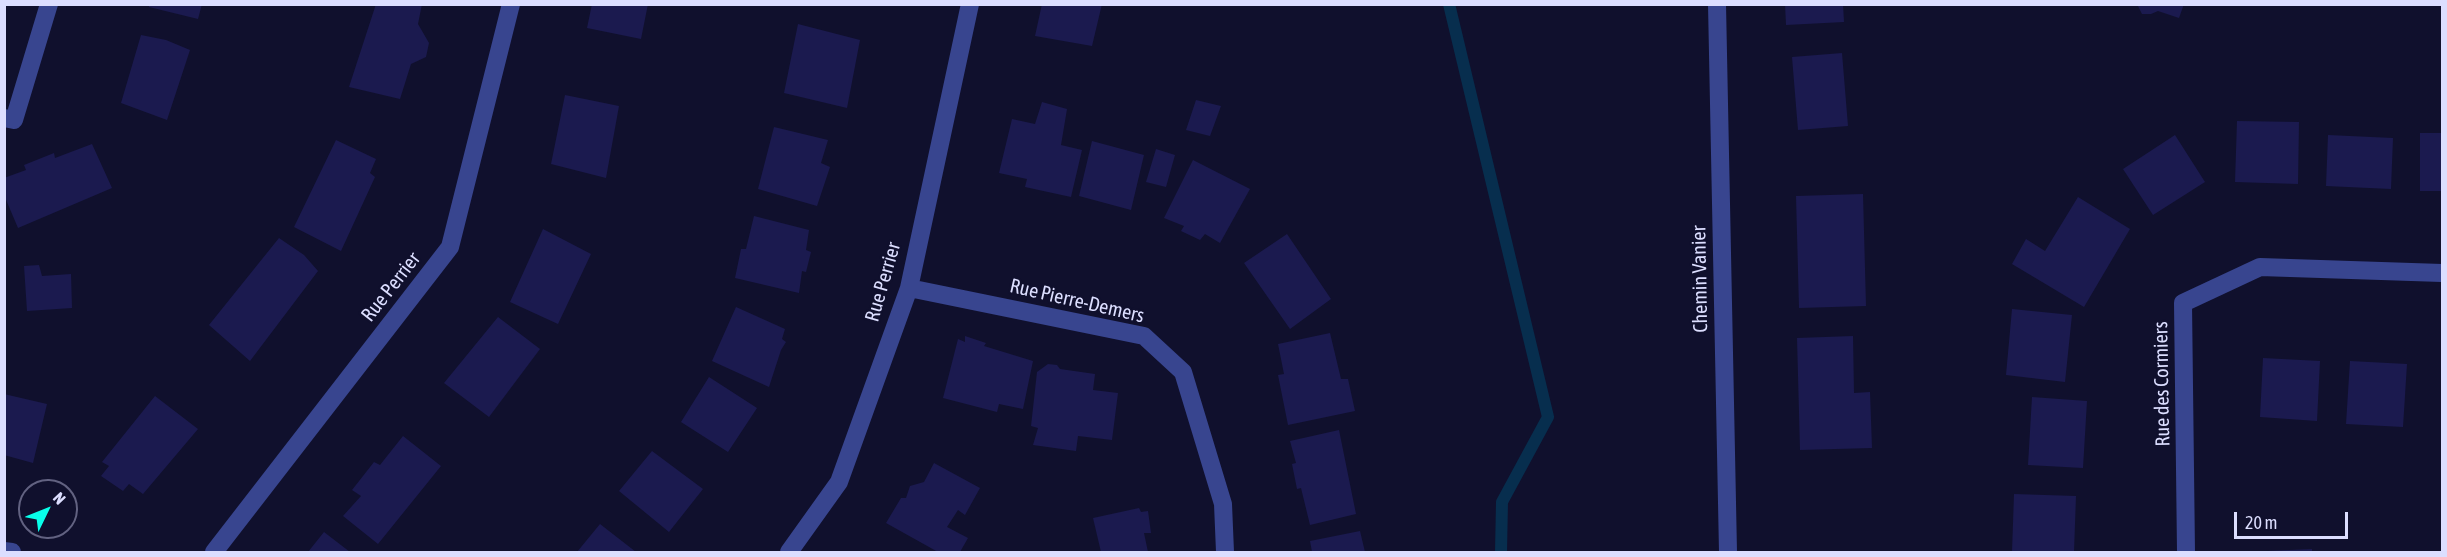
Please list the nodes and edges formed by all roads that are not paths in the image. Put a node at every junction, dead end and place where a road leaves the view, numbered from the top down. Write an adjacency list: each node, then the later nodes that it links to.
1 (49, 4): 5 (street)
2 (511, 4): 10 (street, Rue Perrier)
3 (970, 4): 7 (street, Rue Perrier)
4 (1716, 4): 13 (street, Chemin Vanier)
5 (4, 117)
6 (2442, 273): 14 (street, Rue des Cormiers)
7 (909, 288): 11 (street, Rue Perrier); 12 (street, Rue Pierre-Demers)
8 (4, 551): 9 (street)
9 (12, 552)
10 (214, 552)
11 (789, 552)
12 (1225, 552)
13 (1728, 552)
14 (2187, 552)

